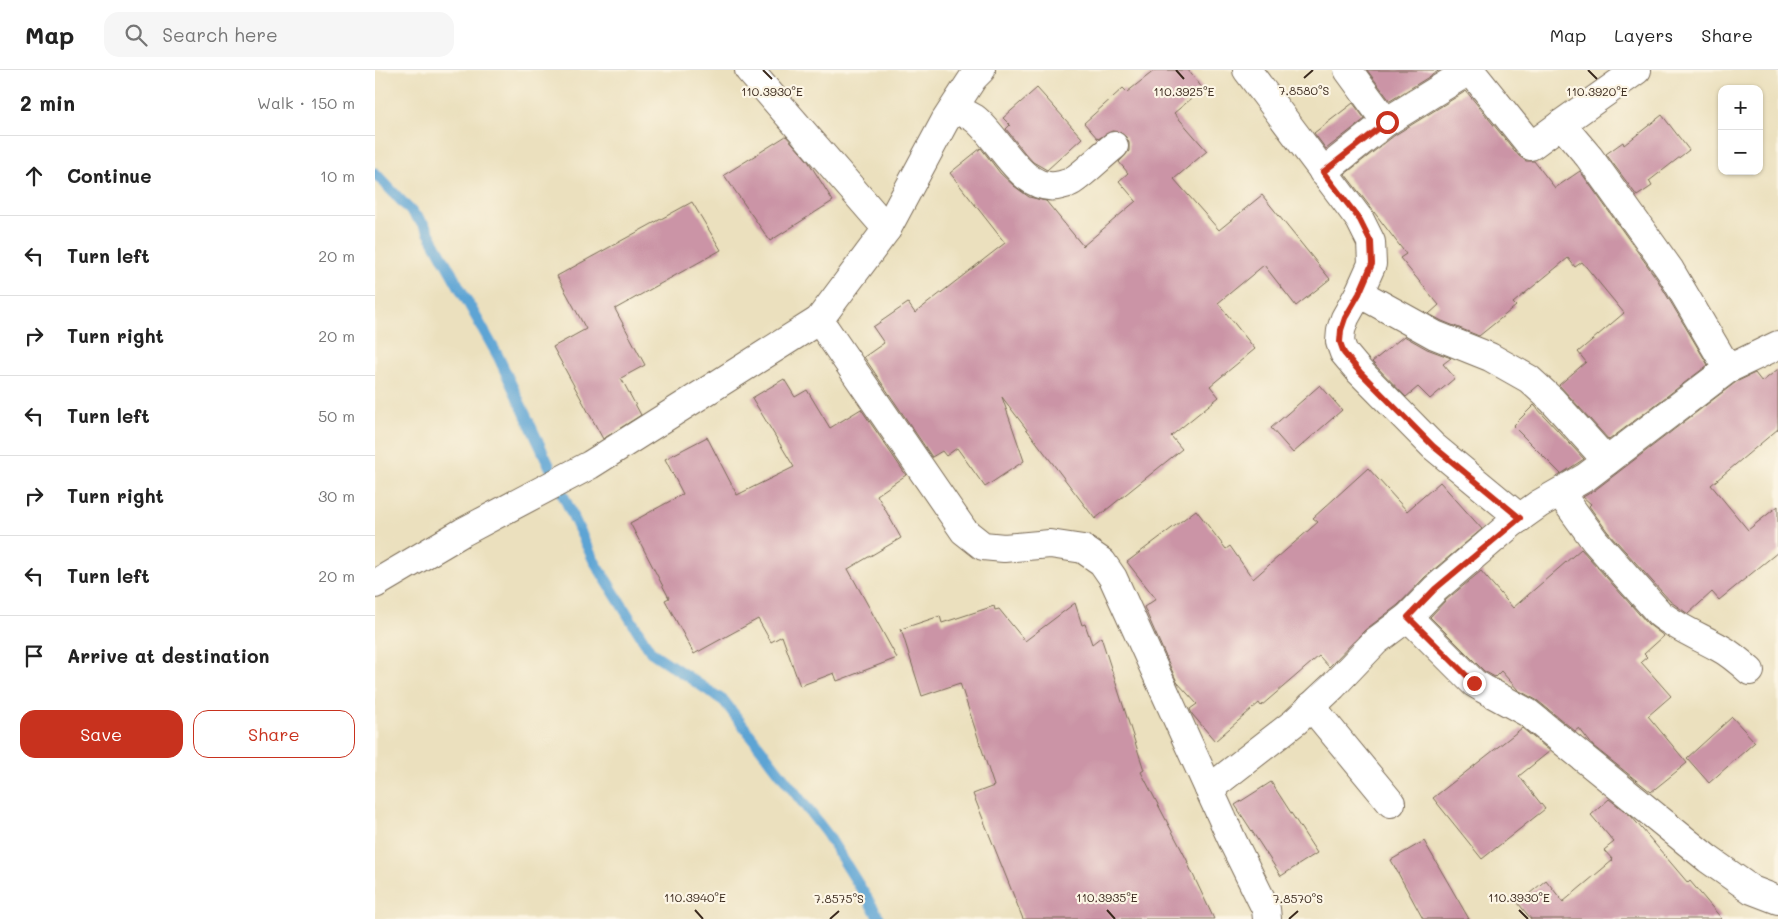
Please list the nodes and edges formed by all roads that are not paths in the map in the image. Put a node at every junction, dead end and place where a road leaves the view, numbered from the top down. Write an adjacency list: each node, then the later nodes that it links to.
1 (749, 70): 11 (street)
2 (981, 70): 6 (street)
3 (1247, 70): 10 (street)
4 (1348, 70): 7 (street)
5 (1637, 70): 8 (street)
6 (952, 111): 9 (street); 11 (street)
7 (1387, 122): 8 (street); 10 (street)
8 (1561, 124): 15 (street)
9 (1114, 146)
10 (1323, 172): 12 (street)
11 (887, 229): 13 (street)
12 (1359, 294): 16 (street); 18 (street)
13 (819, 320): 19 (street); 23 (street)
14 (1778, 345): 15 (street)
15 (1728, 369): 16 (street)
16 (1607, 461): 17 (street)
17 (1560, 493): 18 (street); 21 (street)
18 (1520, 518): 20 (street)
19 (375, 584)
20 (1408, 617): 22 (street); 25 (street)
21 (1750, 671)
22 (1311, 706): 23 (street); 24 (street)
23 (1209, 789): 26 (street)
24 (1391, 804)
25 (1778, 900)
26 (1267, 919)

